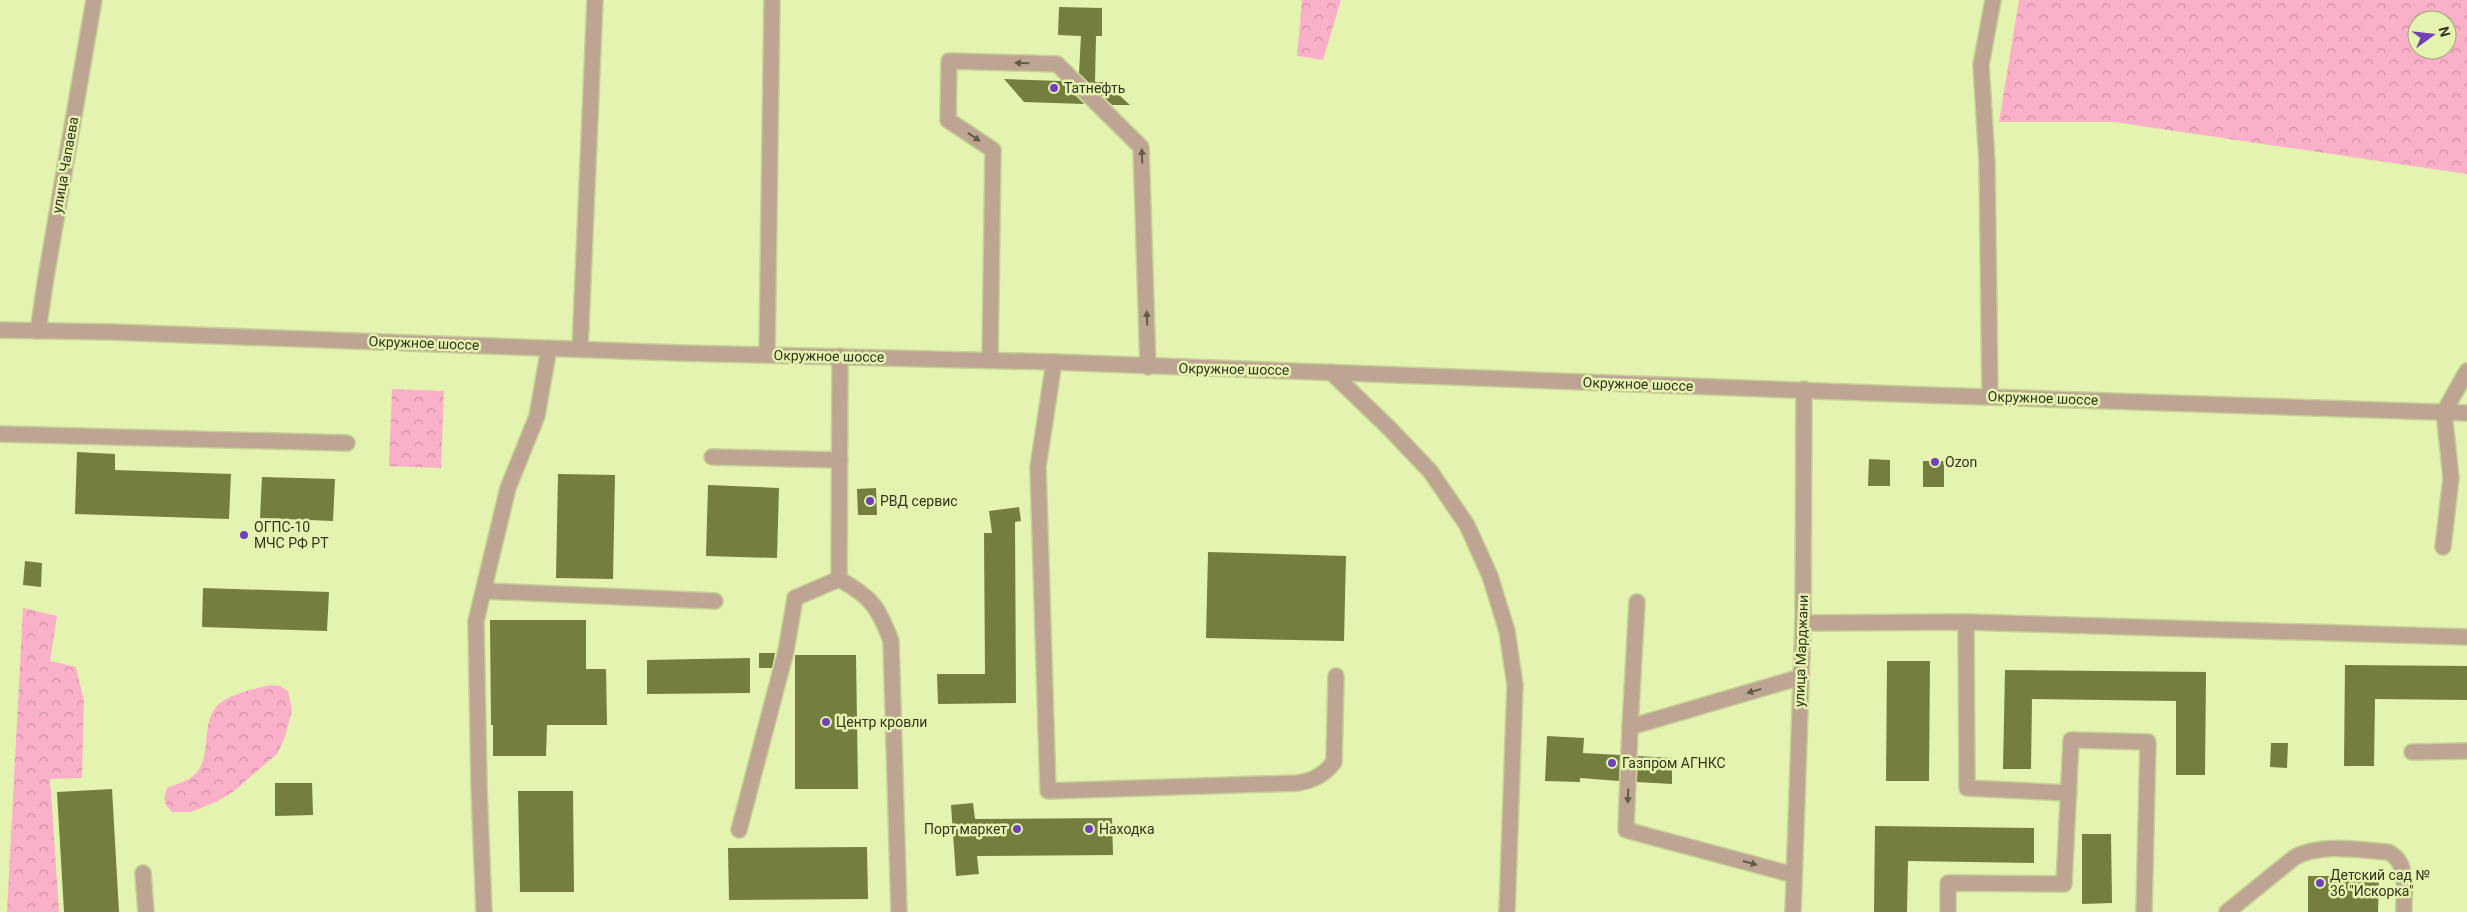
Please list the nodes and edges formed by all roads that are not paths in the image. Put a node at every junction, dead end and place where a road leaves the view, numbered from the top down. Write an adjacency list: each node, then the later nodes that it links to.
1 (94, 0): 6 (street, улица Чапаева)
2 (595, 0): 8 (street)
3 (772, 0): 9 (street)
4 (1992, 0): 17 (street)
5 (0, 330): 6 (street, Окружное шоссе)
6 (38, 331): 7 (street, Окружное шоссе)
7 (549, 348): 8 (street, Окружное шоссе); 26 (street)
8 (580, 349): 9 (street, Окружное шоссе)
9 (767, 354): 10 (street, Окружное шоссе)
10 (840, 356): 11 (street, Окружное шоссе); 23 (street)
11 (990, 360): 12 (street, Окружное шоссе); 13 (street, one-way to 11)
12 (1054, 362): 13 (street, Окружное шоссе); 32 (street)
13 (1148, 367): 15 (street, Окружное шоссе)
14 (2467, 371): 18 (street)
15 (1331, 372): 16 (street, Окружное шоссе); 44 (street)
16 (1804, 389): 17 (street, Окружное шоссе); 30 (street, улица Марджани)
17 (1990, 396): 18 (street, Окружное шоссе)
18 (2444, 412): 19 (street, Окружное шоссе); 24 (street)
19 (2467, 412)
20 (0, 434): 21 (street)
21 (347, 443)
22 (712, 456): 23 (street)
23 (840, 460): 25 (street)
24 (2443, 546)
25 (839, 579): 38 (street); 43 (street)
26 (484, 591): 27 (street); 42 (street)
27 (715, 600)
28 (1636, 602): 34 (street)
29 (1966, 622): 30 (street); 31 (street); 37 (street)
30 (1803, 623): 33 (street, улица Марджани)
31 (2467, 637)
32 (1336, 676)
33 (1801, 677): 34 (street, one-way to 34); 40 (street, улица Марджани)
34 (1630, 727): 40 (street, one-way to 40)
35 (2467, 751): 36 (street)
36 (2412, 752)
37 (2069, 793): 46 (street); 47 (street)
38 (739, 830)
39 (143, 873): 41 (street)
40 (1794, 875): 45 (street, улица Марджани)
41 (146, 912)
42 (484, 912)
43 (898, 912)
44 (1507, 912)
45 (1793, 912)
46 (1948, 912)
47 (2144, 912)
48 (2227, 912): 49 (street)
49 (2404, 912)

